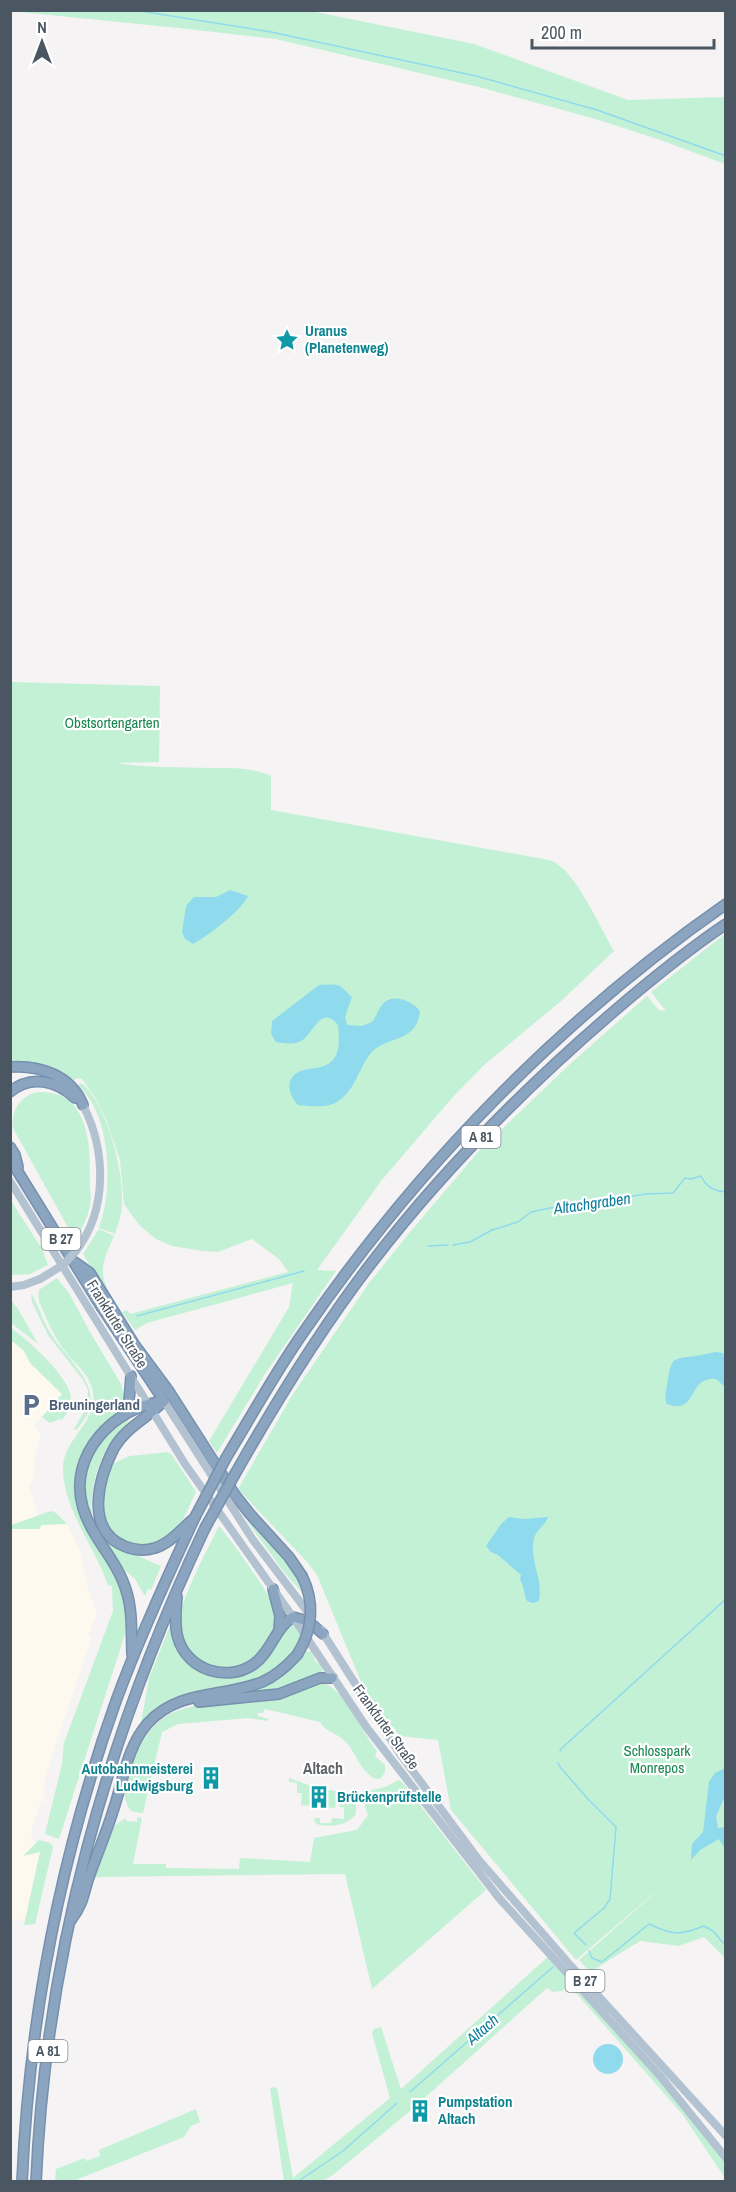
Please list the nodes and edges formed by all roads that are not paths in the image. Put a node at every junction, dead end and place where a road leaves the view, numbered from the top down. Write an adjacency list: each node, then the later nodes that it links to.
1 (726, 904): 19 (highway, A 81, bridge)
2 (726, 924): 20 (highway, A 81, bridge)
3 (10, 1067): 5 (highway)
4 (10, 1092): 5 (highway)
5 (83, 1105): 13 (main road, bridge)
6 (10, 1147): 8 (highway)
7 (10, 1159): 8 (highway, B 27)
8 (19, 1171): 12 (highway, B 27)
9 (10, 1182): 11 (main road, B 27)
10 (10, 1189): 11 (main road)
11 (19, 1195): 14 (main road, Frankfurter Straße / B 27)
12 (76, 1263): 15 (highway, Frankfurter Straße / B 27); 27 (highway, bridge)
13 (10, 1287)
14 (131, 1376): 16 (main road, Frankfurter Straße / B 27); 18 (highway)
15 (164, 1401): 16 (highway); 17 (highway); 24 (main road, Frankfurter Straße / B 27)
16 (147, 1403): 17 (main road, Frankfurter Straße / B 27); 18 (highway)
17 (152, 1413): 19 (highway); 21 (main road, Frankfurter Straße / B 27)
18 (124, 1415): 25 (highway)
19 (195, 1517): 25 (highway, A 81)
20 (179, 1585): 23 (highway); 28 (highway, A 81)
21 (273, 1589): 22 (main road, Frankfurter Straße / B 27); 23 (highway)
22 (293, 1617): 23 (highway); 24 (highway, B 27); 26 (main road, Frankfurter Straße / B 27)
23 (278, 1632)
24 (323, 1634): 29 (main road, Frankfurter Straße / B 27)
25 (132, 1659): 31 (highway, A 81)
26 (332, 1678): 27 (highway); 30 (main road, Frankfurter Straße / B 27)
27 (159, 1713): 28 (highway)
28 (69, 1922): 32 (highway, A 81)
29 (726, 2136)
30 (726, 2158)
31 (22, 2181)
32 (36, 2181)

